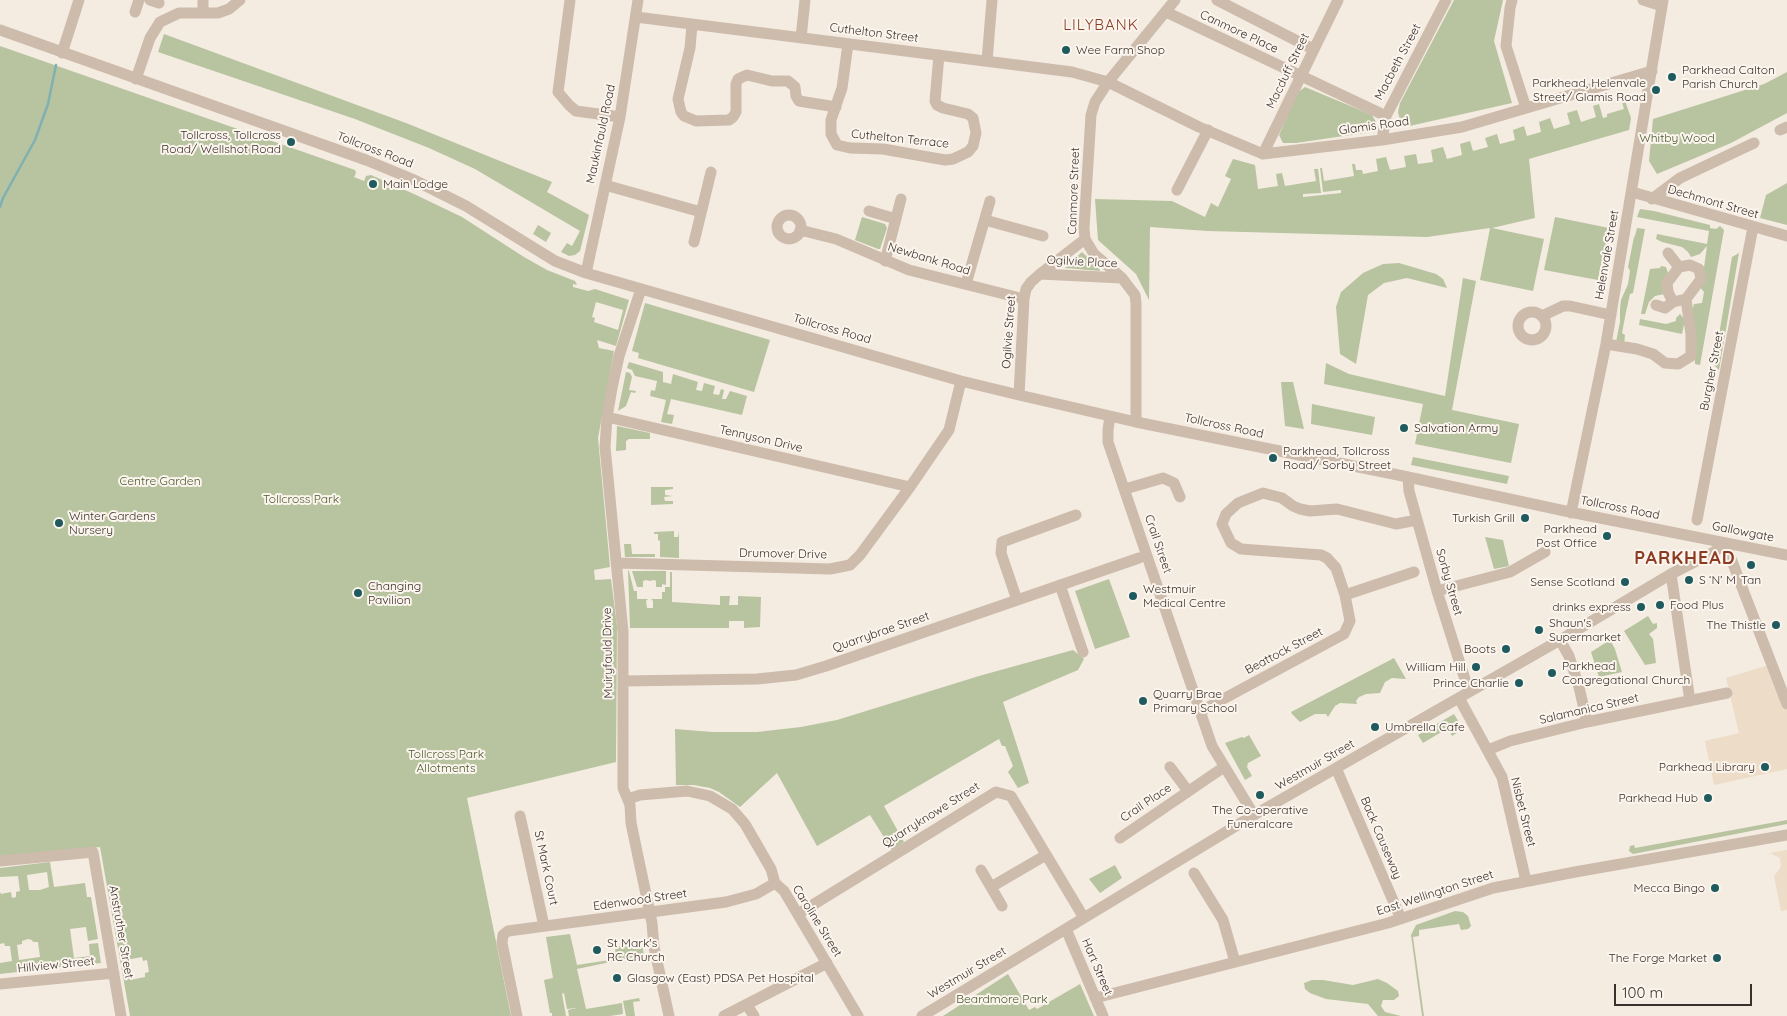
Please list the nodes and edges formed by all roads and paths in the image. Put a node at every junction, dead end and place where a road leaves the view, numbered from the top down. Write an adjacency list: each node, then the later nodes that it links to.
1 (79, 0): 25 (street)
2 (139, 0): 16 (street)
3 (204, 0): 18 (street)
4 (240, 0): 18 (street)
5 (570, 0): 35 (street)
6 (638, 0): 19 (street, Maukinfauld Road)
7 (805, 0): 22 (street)
8 (992, 0): 27 (street)
9 (1175, 0): 17 (street, Canmore Street)
10 (1217, 0): 24 (street, Canmore Place)
11 (1338, 0): 24 (street, Macduff Street)
12 (1446, 0): 34 (street, Macbeth Street)
13 (1512, 0): 33 (street)
14 (1643, 0): 15 (street)
15 (1663, 3): 28 (street, Helenvale Street)
16 (135, 12)
17 (1166, 12): 29 (street, Canmore Place); 31 (street, Canmore Street)
18 (203, 13): 30 (street)
19 (636, 17): 20 (street, Cuthelton Street); 35 (street, Maukinfauld Road)
20 (692, 25): 22 (street, Cuthelton Street); 32 (street)
21 (0, 30): 25 (street, Tollcross Road)
22 (801, 38): 23 (street, Cuthelton Street)
23 (848, 44): 26 (street, Cuthelton Street); 32 (street, Cuthelton Terrace)
24 (1313, 50): 29 (street, Macduff Street)
25 (62, 53): 30 (street, Tollcross Road)
26 (939, 55): 27 (street, Cuthelton Street); 32 (street, Cuthelton Terrace)
27 (986, 61): 31 (street, Cuthelton Street)
28 (1652, 71): 33 (street, Glamis Road); 43 (street, Helenvale Street)
29 (1302, 76): 34 (street, Canmore Place); 39 (street, Macduff Street)
30 (136, 79): 60 (street, Tollcross Road)
31 (1108, 82): 36 (street); 55 (street, Canmore Street)
32 (836, 107)
33 (1526, 108): 37 (street, Glamis Road)
34 (1386, 116): 37 (street, Macbeth Street)
35 (620, 117): 41 (street, Maukinfauld Road)
36 (1208, 130): 39 (street); 42 (street)
37 (1382, 140): 39 (street, Glamis Road)
38 (1754, 143): 45 (street)
39 (1263, 154)
40 (711, 172): 48 (street)
41 (605, 185): 48 (street); 60 (street, Maukinfauld Road)
42 (1177, 190)
43 (1632, 192): 45 (street, Dechmont Street); 70 (street, Helenvale Street)
44 (901, 199): 49 (street)
45 (1652, 199): 51 (street, Dechmont Street)
46 (990, 201): 50 (street)
47 (869, 211): 49 (street)
48 (702, 212): 56 (street)
49 (896, 219): 58 (street)
50 (985, 220): 53 (street); 63 (street)
51 (1753, 227): 54 (street, Dechmont Street); 84 (street, Burgher Street)
52 (800, 230): 58 (street, Newbank Road)
53 (1043, 236)
54 (1787, 236)
55 (1085, 239): 61 (street, Ogilvie Street); 62 (street, Canmore Street)
56 (694, 242)
57 (1668, 253): 59 (street)
58 (885, 261): 63 (street, Newbank Road)
59 (1679, 267): 66 (street); 67 (street)
60 (586, 273): 64 (street, Tollcross Road)
61 (1040, 274): 62 (street, Ogilvie Place); 65 (street, Ogilvie Street)
62 (1122, 278): 76 (street, Canmore Street)
63 (966, 284): 65 (street, Newbank Road)
64 (640, 289): 72 (street, Tollcross Road); 75 (street, Muiryfauld Drive)
65 (1024, 299): 73 (street, Ogilvie Street)
66 (1686, 299): 67 (street); 71 (street)
67 (1673, 302): 68 (street)
68 (1656, 305)
69 (1542, 316): 70 (street)
70 (1611, 316): 71 (street, Helenvale Street)
71 (1606, 344): 81 (street, Helenvale Street)
72 (961, 380): 73 (street, Tollcross Road); 78 (street, Drumover Drive)
73 (1019, 395): 74 (street, Tollcross Road)
74 (1110, 416): 76 (street, Tollcross Road); 79 (street, Crail Street)
75 (606, 417): 78 (street, Tennyson Drive); 90 (street, Muiryfauld Drive)
76 (1136, 422): 77 (street, Tollcross Road)
77 (1408, 477): 81 (street, Tollcross Road); 83 (street, Sorby Street)
78 (910, 487): 90 (street, Drumover Drive)
79 (1125, 489): 80 (street); 104 (street, Crail Street)
80 (1180, 497)
81 (1571, 513): 85 (street, Tollcross Road)
82 (1076, 515): 96 (street)
83 (1417, 520): 94 (street, Sorby Street); 95 (street, Beattock Street)
84 (1697, 520)
85 (1694, 537): 86 (street, Gallowgate)
86 (1725, 543): 87 (street, Gallowgate); 92 (street, Westmuir Street); 103 (street)
87 (1786, 551)
88 (1545, 552): 94 (street)
89 (1139, 558): 93 (street, Quarrybrae Street)
90 (617, 563): 99 (street, Muiryfauld Drive)
91 (1414, 572): 95 (street)
92 (1671, 574): 97 (street, Westmuir Street); 102 (street)
93 (1060, 585): 96 (street, Quarrybrae Street); 98 (street)
94 (1437, 591): 101 (street, Sorby Street)
95 (1345, 595): 104 (street, Beattock Street)
96 (1017, 600): 99 (street, Quarrybrae Street)
97 (1560, 640): 101 (street, Westmuir Street); 105 (street)
98 (1083, 652)
99 (623, 681): 111 (street, Muiryfauld Drive)
100 (1727, 693): 102 (street, Salamanica Street)
101 (1464, 695): 106 (street, Nisbet Street); 109 (street, Westmuir Street)
102 (1690, 701): 105 (street, Salamanica Street)
103 (1787, 704)
104 (1201, 711): 108 (street, Crail Street)
105 (1587, 722): 106 (street, Salamanica Street)
106 (1488, 750): 120 (street, Nisbet Street)
107 (1170, 767): 110 (street, Crail Place)
108 (1224, 767): 110 (street, Crail Place); 112 (street, Crail Street)
109 (1336, 768): 112 (street, Westmuir Street); 127 (street, Back Causeway)
110 (1188, 791): 115 (street, Crail Place)
111 (628, 799): 121 (street, Caroline Street); 124 (street, Muiryfauld Drive)
112 (1254, 815): 126 (street, Westmuir Street)
113 (520, 816): 128 (street, St Mark Court)
114 (1787, 835): 120 (street, East Wellington Street)
115 (1120, 838)
116 (1046, 855): 122 (street); 125 (street, Quarryknowe Street); 126 (street, Quarryknowe Street)
117 (0, 861): 132 (street, Anstruther Street)
118 (981, 870): 122 (street)
119 (1194, 873): 130 (street)
120 (1526, 881): 127 (street, East Wellington Street)
121 (775, 884): 124 (street, Edenwood Street); 125 (street, Caroline Street)
122 (991, 887): 123 (street)
123 (1002, 906)
124 (649, 912): 128 (street, Edenwood Street); 138 (street, Muiryfauld Drive)
125 (798, 914): 131 (street, Caroline Street)
126 (1084, 918): 129 (street, Westmuir Street)
127 (1401, 919): 130 (street, East Wellington Street)
128 (544, 926): 137 (street, Edenwood Street)
129 (1066, 929): 134 (street, Hart Street); 142 (street, Westmuir Street)
130 (1235, 962): 134 (street, East Wellington Street)
131 (827, 963): 135 (street); 141 (street, Caroline Street)
132 (114, 973): 133 (street, Hillview Street); 136 (street, Anstruther Street)
133 (0, 984)
134 (1095, 998): 143 (street, Hart Street)
135 (747, 1005): 139 (street); 140 (street)
136 (121, 1016)
137 (517, 1016)
138 (669, 1016)
139 (724, 1016)
140 (754, 1016)
141 (858, 1016)
142 (922, 1016)
143 (1103, 1016)

